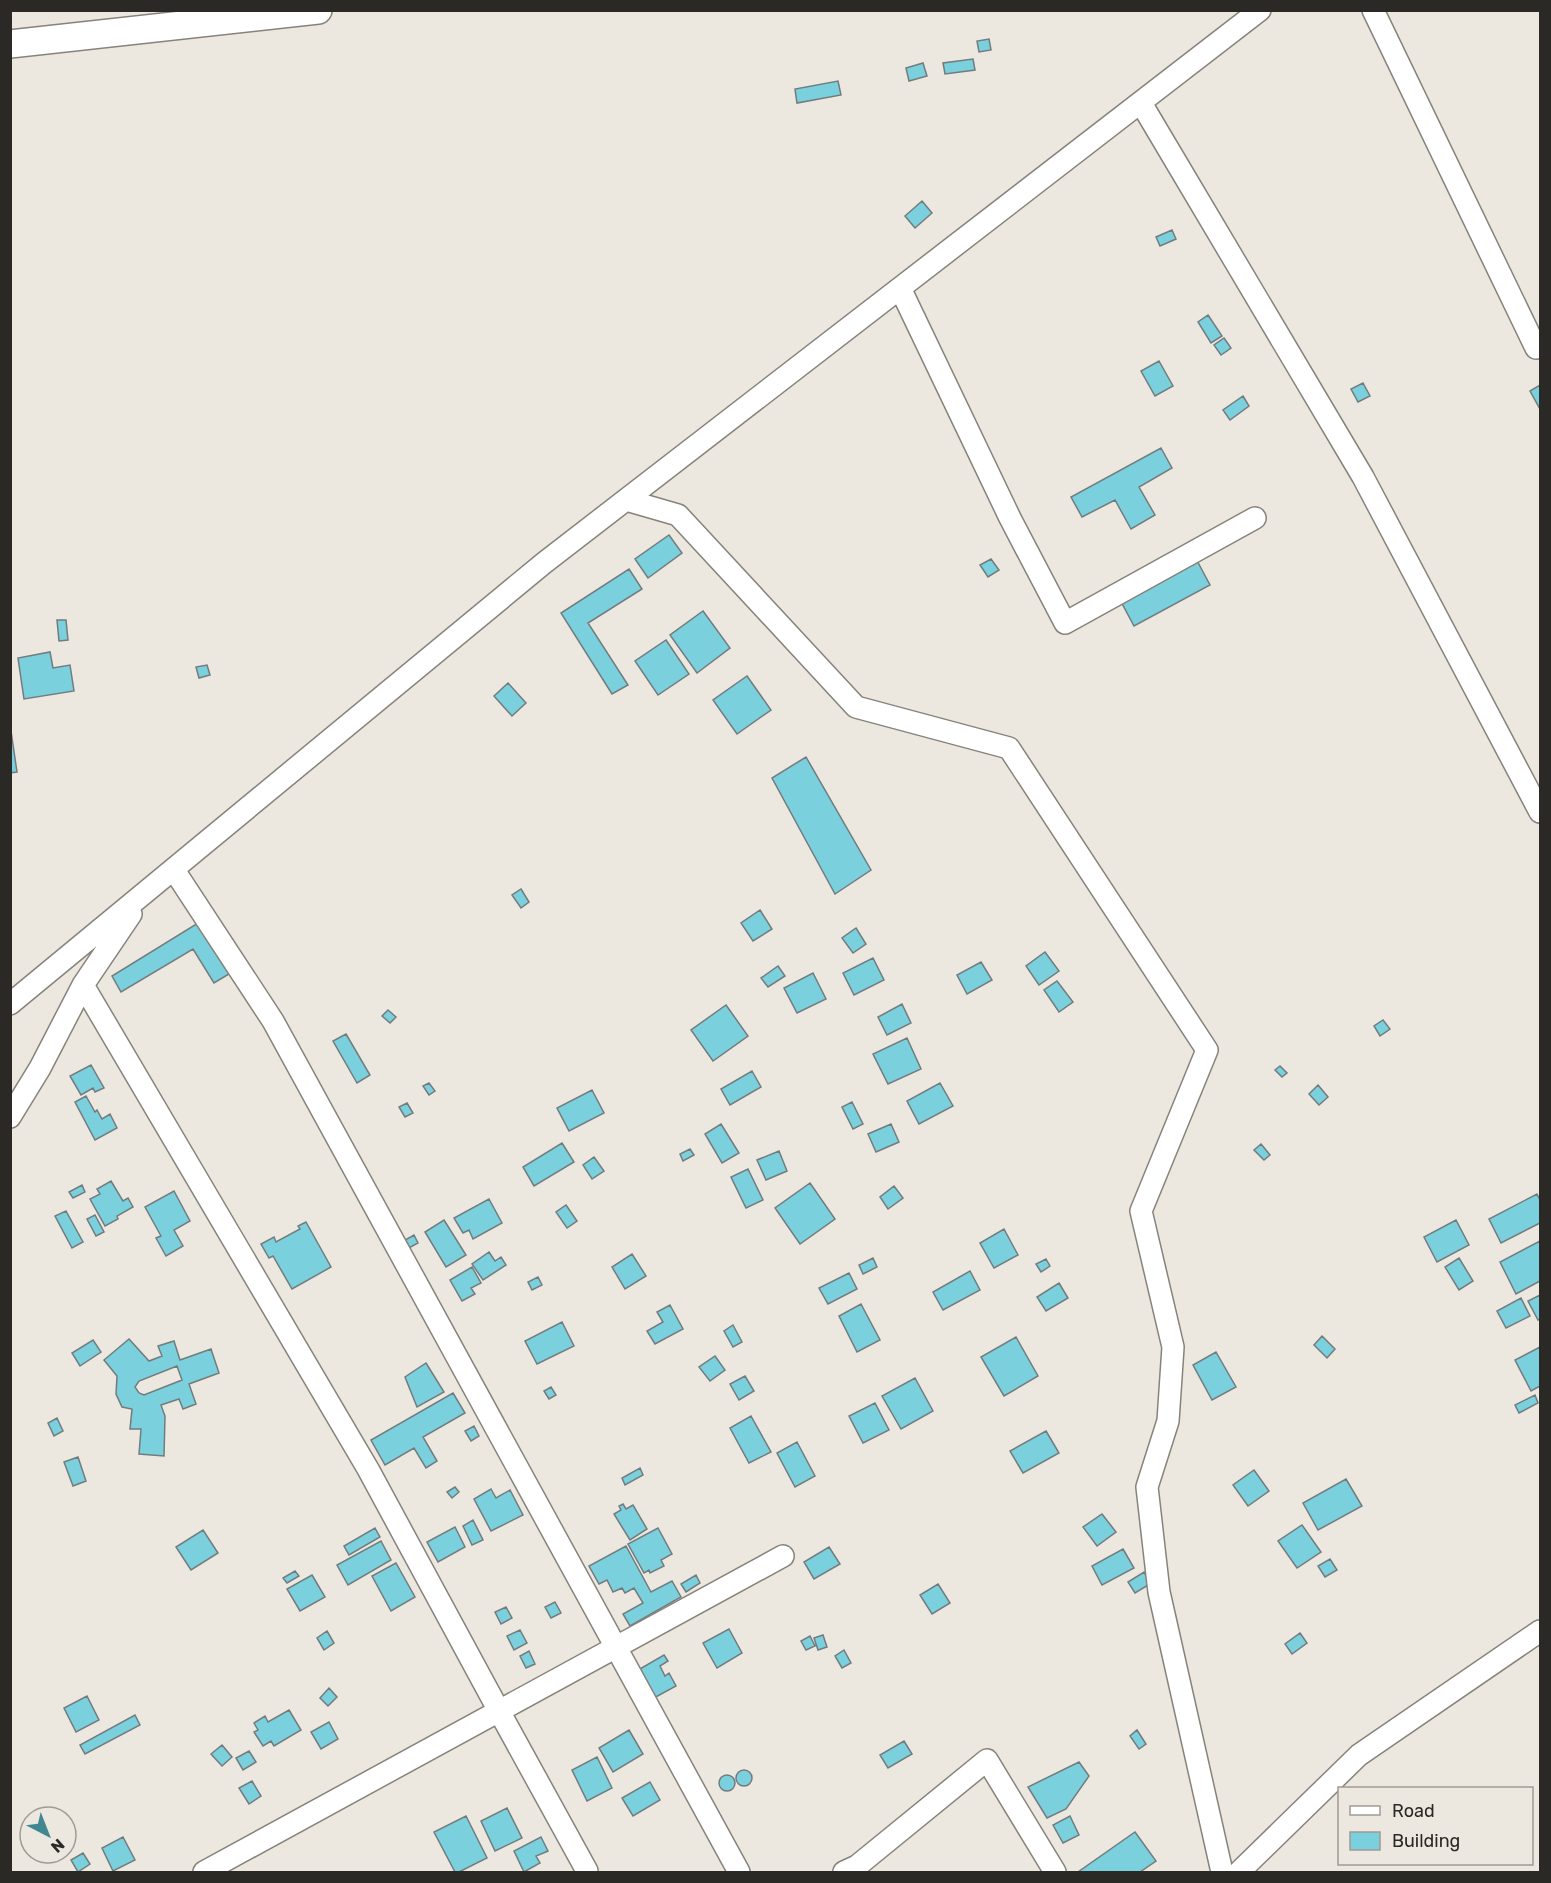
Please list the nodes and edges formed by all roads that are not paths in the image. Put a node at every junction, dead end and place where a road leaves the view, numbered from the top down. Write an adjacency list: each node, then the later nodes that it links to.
1 (318, 10): 4 (main road)
2 (1260, 10): 5 (street)
3 (1373, 10): 7 (street)
4 (10, 44)
5 (1141, 103): 6 (street); 10 (street)
6 (900, 288): 8 (street); 9 (street)
7 (1536, 348)
8 (626, 500): 11 (street); 25 (street)
9 (1256, 518)
10 (1540, 813)
11 (174, 870): 12 (street); 18 (street)
12 (143, 895): 13 (street); 14 (street)
13 (83, 985): 15 (street); 19 (street)
14 (10, 1004)
15 (10, 1117)
16 (783, 1556): 18 (street)
17 (1540, 1631): 26 (street)
18 (616, 1647): 19 (street); 22 (street)
19 (499, 1712): 20 (street); 21 (street)
20 (587, 1871)
21 (204, 1872)
22 (739, 1872)
23 (844, 1872): 24 (street)
24 (1055, 1872)
25 (1222, 1872)
26 (1239, 1872)

